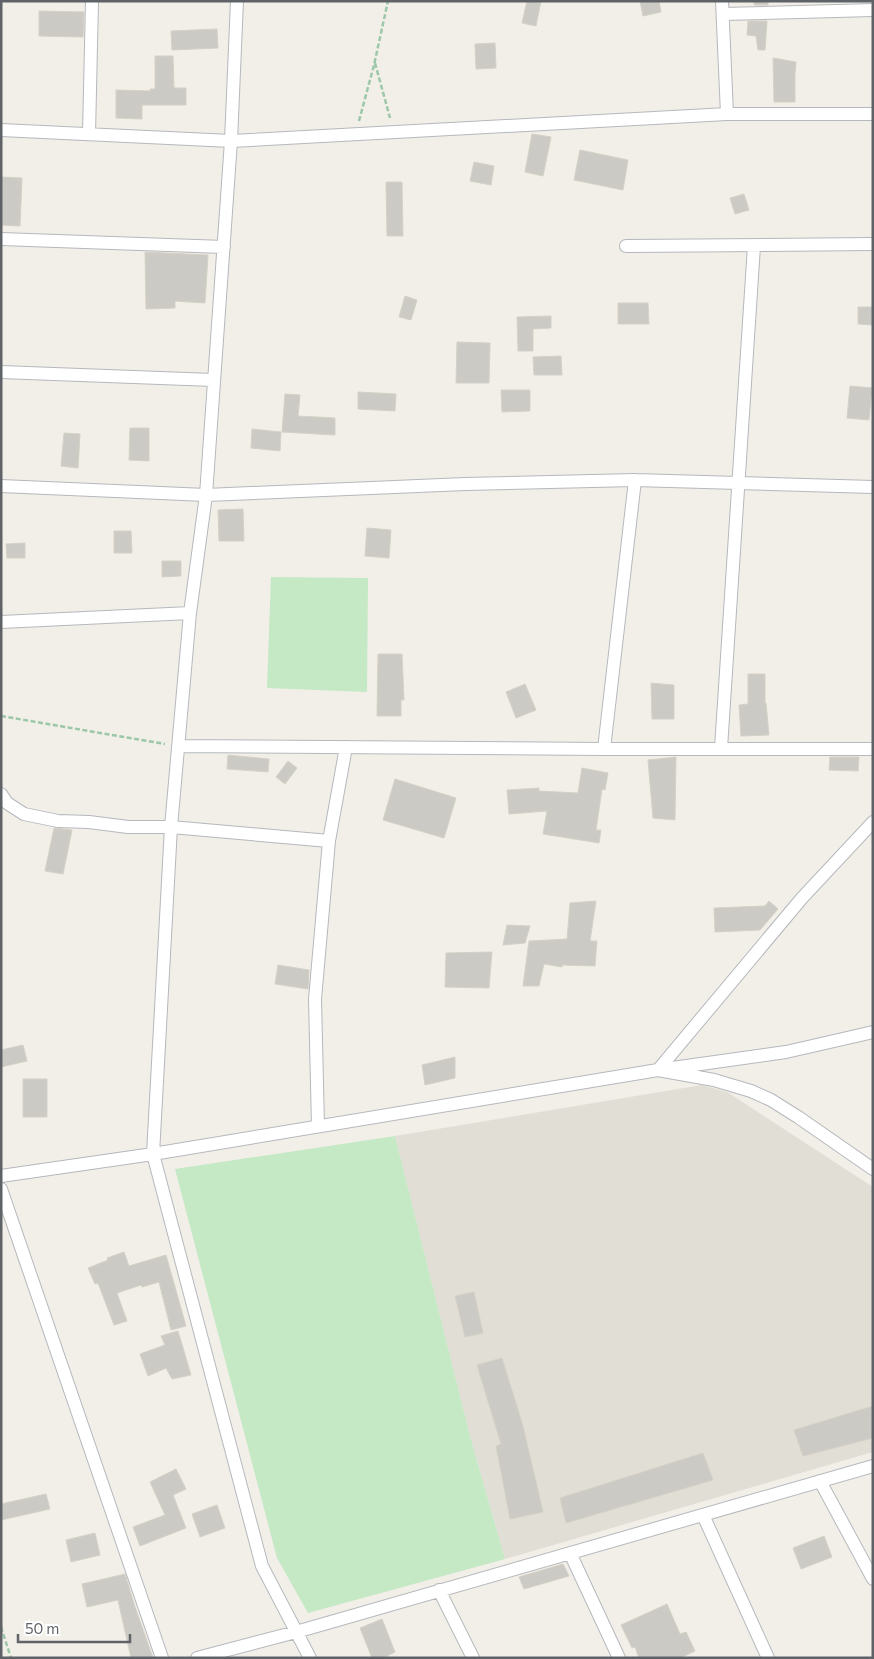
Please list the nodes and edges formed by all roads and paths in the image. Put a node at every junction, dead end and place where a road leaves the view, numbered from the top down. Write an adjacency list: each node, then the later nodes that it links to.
1 (92, 1): 11 (street)
2 (236, 1): 13 (street)
3 (388, 1): 6 (path)
4 (722, 8): 5 (street); 7 (street)
5 (873, 10)
6 (375, 62): 10 (path); 12 (path)
7 (727, 114): 8 (street); 10 (street)
8 (873, 114)
9 (1, 130): 11 (street)
10 (394, 133): 12 (street)
11 (89, 134): 13 (street)
12 (355, 135): 13 (street)
13 (231, 142): 18 (street)
14 (1, 239): 18 (street)
15 (873, 244): 17 (street)
16 (626, 246): 17 (street)
17 (754, 246): 22 (street)
18 (224, 247): 20 (street)
19 (1, 372): 20 (street)
20 (213, 380): 25 (street)
21 (635, 480): 22 (street); 25 (street); 32 (street)
22 (739, 482): 24 (street); 31 (street)
23 (1, 486): 25 (street)
24 (873, 487)
25 (206, 495): 26 (street)
26 (190, 613): 27 (street); 29 (street)
27 (1, 622)
28 (1, 716): 29 (path)
29 (178, 746): 30 (street); 36 (street)
30 (346, 747): 32 (street); 37 (street)
31 (721, 748): 32 (street); 33 (street)
32 (604, 749)
33 (873, 749)
34 (1, 794): 36 (street)
35 (873, 822): 39 (street)
36 (171, 826): 37 (street); 41 (street)
37 (329, 841): 40 (street)
38 (873, 1032): 39 (street)
39 (658, 1070): 40 (street); 42 (street)
40 (318, 1126): 41 (street)
41 (153, 1154): 43 (street); 52 (street)
42 (873, 1169)
43 (1, 1176)
44 (1, 1188): 54 (street)
45 (873, 1466): 46 (street)
46 (820, 1481): 47 (street); 49 (street)
47 (703, 1515): 48 (street); 59 (street)
48 (570, 1553): 50 (street); 58 (street)
49 (873, 1579)
50 (439, 1590): 52 (street); 57 (street)
51 (1, 1627): 53 (path)
52 (296, 1632): 55 (street); 56 (street)
53 (11, 1658)
54 (162, 1658)
55 (197, 1658)
56 (310, 1658)
57 (473, 1658)
58 (619, 1658)
59 (768, 1658)

